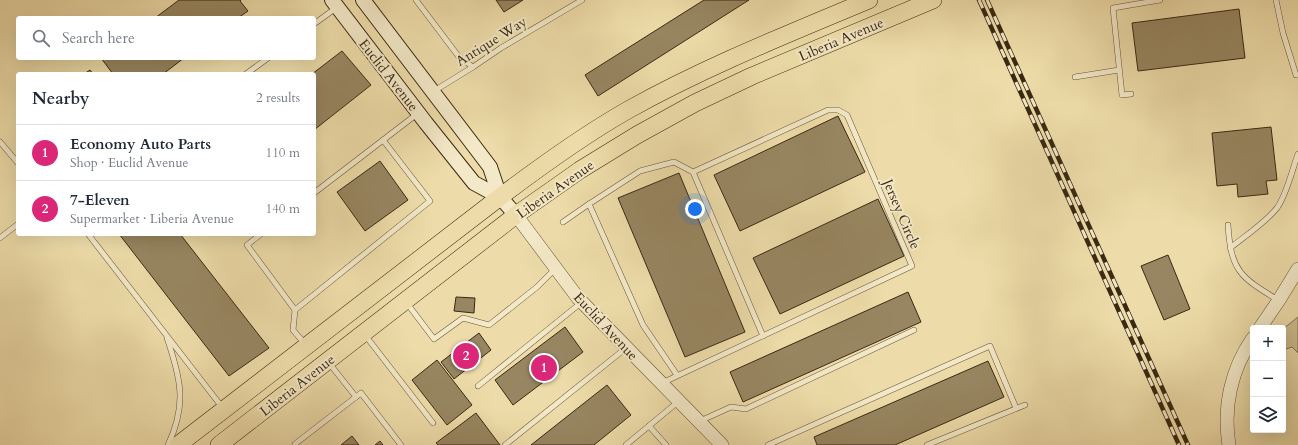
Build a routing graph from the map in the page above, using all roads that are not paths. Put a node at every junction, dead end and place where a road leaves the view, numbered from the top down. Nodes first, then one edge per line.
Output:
1 (363, 0) edge
2 (416, 0) edge
3 (582, 0) edge
4 (869, 0) edge
5 (932, 0) edge
6 (1160, 0) edge
7 (1276, 0) edge
8 (334, 4) edge
9 (316, 22) edge
10 (265, 60) edge
11 (473, 67) junction
12 (1119, 70) junction
13 (249, 72) edge
14 (1296, 75) dead end
15 (1075, 77) dead end
16 (433, 91) junction
17 (1131, 94) dead end
18 (418, 113) junction
19 (383, 140) junction
20 (0, 142) edge
21 (1298, 154) edge
22 (16, 161) edge
23 (693, 172) junction
24 (316, 191) edge
25 (500, 197) junction
26 (590, 204) junction
27 (516, 215) junction
28 (563, 222) dead end
29 (1228, 225) dead end
30 (16, 226) edge
31 (90, 236) edge
32 (258, 236) edge
33 (0, 238) edge
34 (1230, 248) junction
35 (556, 268) junction
36 (1298, 269) edge
37 (1279, 300) junction
38 (405, 302) junction
39 (582, 302) junction
40 (295, 310) junction
41 (1262, 325) edge
42 (914, 330) dead end
43 (364, 333) junction
44 (166, 334) junction
45 (763, 336) junction
46 (1250, 342) edge
47 (306, 346) junction
48 (626, 348) junction
49 (327, 362) junction
50 (677, 375) junction
51 (661, 383) junction
52 (478, 386) dead end
53 (356, 396) junction
54 (679, 401) junction
55 (1025, 405) dead end
56 (1016, 408) junction
57 (224, 410) junction
58 (699, 421) junction
59 (433, 423) dead end
60 (649, 426) junction
61 (780, 440) junction
62 (295, 444) edge
63 (168, 445) edge
64 (178, 445) edge
65 (219, 445) edge
66 (401, 445) edge
67 (505, 445) edge
68 (626, 445) edge
69 (666, 445) edge
70 (722, 445) edge
71 (768, 445) edge
72 (783, 445) edge
73 (927, 445) edge
74 (1229, 445) edge

1 - 16 main road, Euclid Avenue
2 - 11 lane
3 - 11 lane, Antique Way
4 - 25 highway, Liberia Avenue
5 - 27 highway, Liberia Avenue
6 - 12 lane
7 - 14 lane
8 - 9 lane
8 - 18 main road, Euclid Avenue
10 - 13 lane
11 - 16 lane, Antique Way
12 - 15 lane
12 - 17 lane
16 - 25 main road, Euclid Avenue
18 - 19 lane
18 - 25 main road, Euclid Avenue
19 - 24 lane
19 - 40 lane
20 - 22 lane
21 - 34 lane
23 - 26 lane
23 - 45 lane
23 - 45 lane, Jersey Circle
25 - 27 main road, Euclid Avenue
25 - 47 highway, Liberia Avenue
26 - 28 lane
26 - 50 lane
27 - 35 street, Euclid Avenue
27 - 38 highway, Liberia Avenue
29 - 34 lane
30 - 33 lane
31 - 44 lane
32 - 40 lane
34 - 37 lane
35 - 38 lane
35 - 39 street, Euclid Avenue
36 - 37 street
37 - 41 street
38 - 43 highway, Liberia Avenue
39 - 48 street, Euclid Avenue
39 - 52 lane
40 - 47 lane
42 - 58 lane
43 - 49 highway, Liberia Avenue
43 - 59 lane
44 - 57 lane
44 - 63 lane
45 - 50 lane, Jersey Circle
46 - 74 street
47 - 57 highway, Liberia Avenue
48 - 51 street, Euclid Avenue
48 - 67 lane
49 - 53 lane
49 - 65 highway, Liberia Avenue
50 - 51 lane, Jersey Circle
51 - 54 street, Euclid Avenue
53 - 62 lane
53 - 66 lane
54 - 58 street, Euclid Avenue
54 - 60 lane
55 - 56 lane
56 - 61 lane
56 - 73 lane
57 - 64 highway, Liberia Avenue
58 - 70 street, Euclid Avenue
60 - 68 lane
60 - 69 lane
61 - 71 lane
61 - 72 lane

